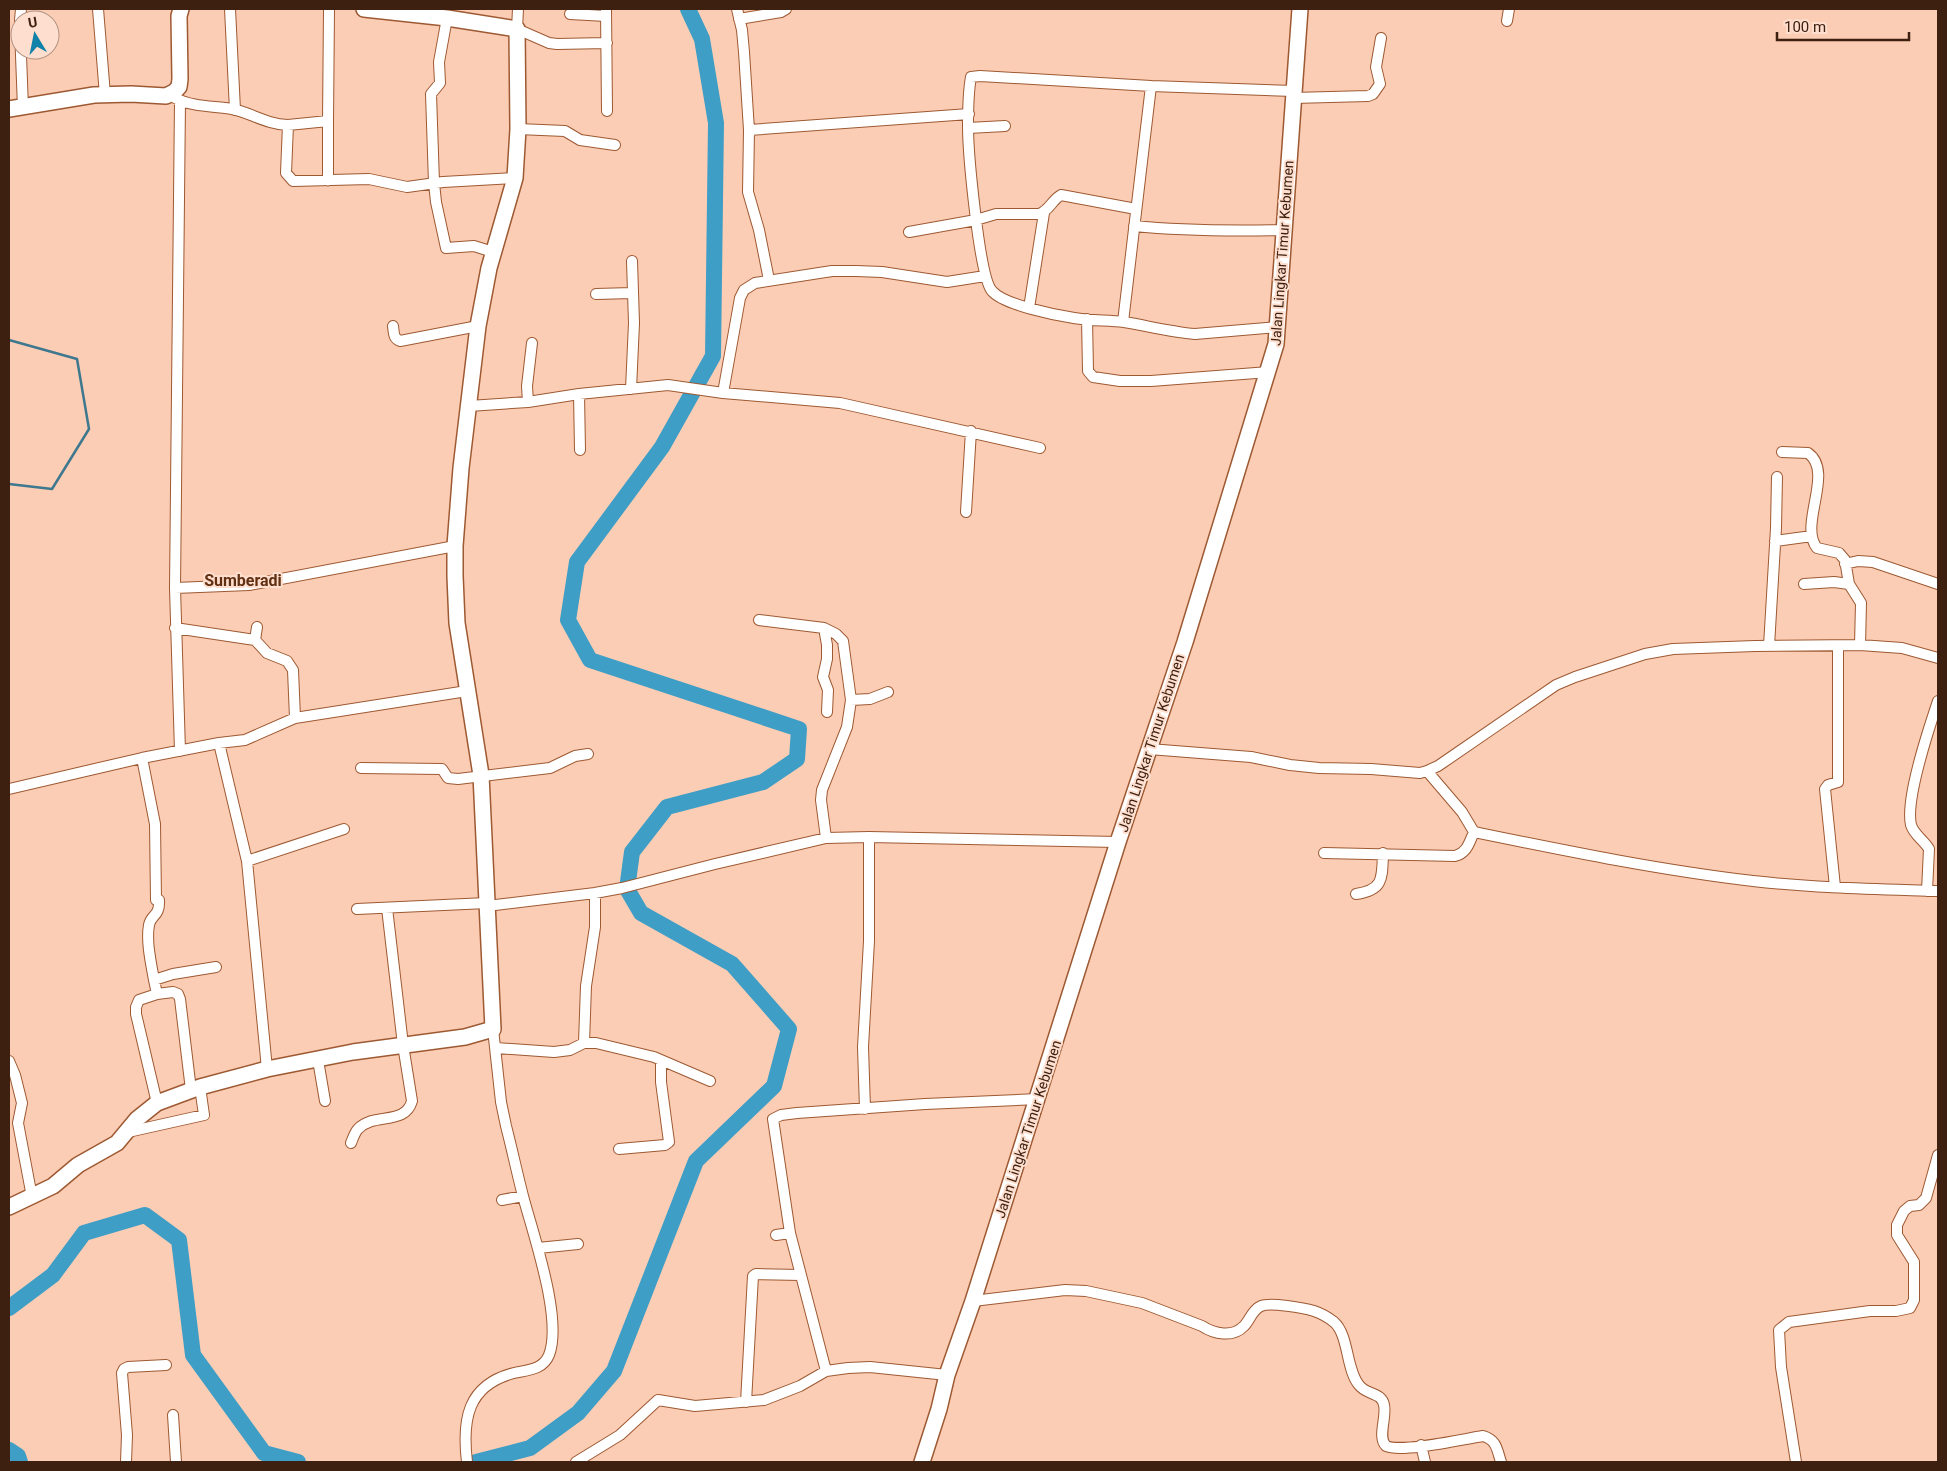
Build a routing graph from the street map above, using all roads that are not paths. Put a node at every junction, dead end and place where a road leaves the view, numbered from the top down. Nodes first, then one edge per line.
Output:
1 (98, 9) edge
2 (181, 9) edge
3 (230, 9) edge
4 (329, 9) edge
5 (364, 9) edge
6 (518, 9) edge
7 (786, 9) edge
8 (1300, 9) edge
9 (1508, 9) edge
10 (606, 13) edge
11 (570, 14) dead end
12 (738, 14) edge
13 (447, 18) junction
14 (1507, 21) dead end
15 (517, 28) junction
16 (1381, 38) dead end
17 (607, 43) junction
18 (18, 60) edge
19 (1151, 86) junction
20 (105, 95) junction
21 (1293, 95) junction
22 (175, 98) junction
23 (16, 109) edge
24 (235, 110) junction
25 (607, 111) dead end
26 (969, 114) junction
27 (328, 121) junction
28 (288, 126) junction
29 (1005, 126) dead end
30 (968, 128) junction
31 (518, 129) junction
32 (749, 130) junction
33 (615, 145) dead end
34 (515, 178) junction
35 (328, 180) junction
36 (434, 183) junction
37 (1136, 210) junction
38 (1044, 213) junction
39 (976, 220) junction
40 (1134, 226) junction
41 (1284, 230) junction
42 (909, 232) dead end
43 (493, 252) junction
44 (632, 261) dead end
45 (985, 276) junction
46 (768, 280) junction
47 (632, 293) junction
48 (596, 294) dead end
49 (1030, 308) junction
50 (1087, 319) junction
51 (1123, 322) junction
52 (393, 326) dead end
53 (478, 326) junction
54 (1277, 327) junction
55 (532, 343) dead end
56 (1269, 372) junction
57 (631, 389) junction
58 (720, 393) junction
59 (579, 394) junction
60 (528, 402) junction
61 (469, 406) junction
62 (971, 431) junction
63 (1040, 448) dead end
64 (580, 450) dead end
65 (1782, 452) dead end
66 (1777, 477) dead end
67 (966, 512) dead end
68 (1812, 536) junction
69 (1775, 541) junction
70 (455, 546) junction
71 (1845, 564) junction
72 (1804, 584) dead end
73 (1849, 584) junction
74 (1938, 584) edge
75 (175, 588) junction
76 (759, 620) dead end
77 (257, 627) dead end
78 (175, 628) junction
79 (824, 628) junction
80 (255, 640) junction
81 (1860, 645) junction
82 (1769, 646) junction
83 (1838, 646) junction
84 (1938, 658) edge
85 (467, 691) junction
86 (888, 692) dead end
87 (851, 700) junction
88 (1938, 701) edge
89 (827, 712) dead end
90 (295, 718) junction
91 (219, 743) junction
92 (1149, 749) junction
93 (180, 751) junction
94 (588, 754) dead end
95 (142, 758) junction
96 (361, 768) dead end
97 (1427, 771) junction
98 (481, 775) junction
99 (9, 789) edge
100 (344, 829) dead end
101 (1474, 832) junction
102 (869, 837) junction
103 (826, 838) junction
104 (1118, 842) junction
105 (1324, 853) dead end
106 (1383, 854) junction
107 (247, 861) junction
108 (1835, 887) junction
109 (1927, 891) junction
110 (1938, 891) edge
111 (595, 893) junction
112 (1356, 894) dead end
113 (487, 905) junction
114 (387, 908) junction
115 (357, 909) dead end
116 (216, 967) dead end
117 (154, 980) junction
118 (157, 994) junction
119 (493, 1028) junction
120 (584, 1043) junction
121 (403, 1045) junction
122 (496, 1048) junction
123 (318, 1060) junction
124 (9, 1061) edge
125 (660, 1061) junction
126 (267, 1069) junction
127 (710, 1080) dead end
128 (195, 1089) junction
129 (1038, 1099) junction
130 (325, 1101) dead end
131 (157, 1103) junction
132 (865, 1109) junction
133 (128, 1132) junction
134 (351, 1143) dead end
135 (619, 1150) dead end
136 (1938, 1155) edge
137 (523, 1196) junction
138 (32, 1197) junction
139 (502, 1200) dead end
140 (9, 1207) edge
141 (790, 1233) junction
142 (776, 1235) dead end
143 (578, 1244) dead end
144 (538, 1248) junction
145 (801, 1275) junction
146 (973, 1301) junction
147 (166, 1364) dead end
148 (826, 1371) junction
149 (947, 1375) junction
150 (746, 1402) junction
151 (173, 1415) dead end
152 (1421, 1445) junction
153 (126, 1462) edge
154 (176, 1462) edge
155 (467, 1462) edge
156 (576, 1462) edge
157 (922, 1462) edge
158 (1425, 1462) edge
159 (1501, 1462) edge
160 (1796, 1462) edge

1 - 20 street
2 - 22 street
3 - 24 street
4 - 27 street
5 - 13 street
6 - 15 street
7 - 12 street
8 - 21 street, Jalan Lingkar Timur Kebumen
9 - 14 street
10 - 11 street
10 - 17 street
12 - 32 street
13 - 15 street
13 - 36 street
15 - 17 street
15 - 31 street
16 - 21 street
17 - 25 street
18 - 23 street
19 - 21 street
19 - 26 street
19 - 37 street
20 - 22 street
20 - 23 street
21 - 41 street, Jalan Lingkar Timur Kebumen
22 - 24 street
22 - 75 street
24 - 28 street
26 - 30 street
26 - 32 street
27 - 28 street
27 - 35 street
28 - 35 street
29 - 30 street
30 - 39 street
31 - 33 street
31 - 34 street
32 - 46 street
34 - 36 street
34 - 43 street
35 - 36 street
36 - 43 street
37 - 38 street
37 - 40 street
38 - 39 street
38 - 49 street
39 - 42 street
39 - 45 street
40 - 41 street
40 - 51 street
41 - 54 street, Jalan Lingkar Timur Kebumen
43 - 53 street
44 - 47 street
45 - 46 street
45 - 49 street
46 - 58 street
47 - 48 street
47 - 57 street
49 - 50 street
50 - 51 street
50 - 56 street
51 - 54 street
52 - 53 street
53 - 61 street
54 - 56 street, Jalan Lingkar Timur Kebumen
55 - 60 street
56 - 92 street, Jalan Lingkar Timur Kebumen
57 - 58 street
57 - 59 street
58 - 62 street
59 - 60 street
59 - 64 street
60 - 61 street
61 - 70 street
62 - 63 street
62 - 67 street
65 - 68 street
66 - 69 street
68 - 69 street
68 - 71 street
69 - 82 street
70 - 75 street
70 - 85 street
71 - 73 street
71 - 74 street
72 - 73 street
73 - 81 street
75 - 78 street
76 - 79 street
77 - 80 street
78 - 80 street
78 - 93 street
79 - 87 street
79 - 89 street
80 - 90 street
81 - 83 street
81 - 84 street
82 - 83 street
82 - 97 street
83 - 108 street
85 - 90 street
85 - 98 street
86 - 87 street
87 - 103 street
88 - 109 street
90 - 91 street
91 - 93 street
91 - 107 street
92 - 97 street
92 - 104 street, Jalan Lingkar Timur Kebumen
93 - 95 street
94 - 98 street
95 - 99 street
95 - 117 street
96 - 98 street
97 - 101 street
98 - 113 street
100 - 107 street
101 - 106 street
101 - 108 street
102 - 103 street
102 - 104 street
102 - 132 street
103 - 111 street
104 - 129 street, Jalan Lingkar Timur Kebumen
105 - 106 street
106 - 112 street
107 - 126 street
108 - 109 street
109 - 110 street
111 - 113 street
111 - 120 street
113 - 114 street
113 - 119 street
114 - 115 street
114 - 121 street
116 - 117 street
117 - 118 street
118 - 128 street
118 - 131 street
119 - 121 street
119 - 122 street
120 - 122 street
120 - 125 street
121 - 123 street
121 - 134 street
122 - 137 street
123 - 126 street
123 - 130 street
124 - 138 street
125 - 127 street
125 - 135 street
126 - 128 street
128 - 131 street
128 - 133 street
129 - 132 street
129 - 146 street, Jalan Lingkar Timur Kebumen
131 - 133 street
132 - 141 street
133 - 138 street
136 - 160 street
137 - 139 street
137 - 144 street
138 - 140 street
141 - 142 street
141 - 145 street
143 - 144 street
144 - 155 street
145 - 148 street
145 - 150 street
146 - 149 street, Jalan Lingkar Timur Kebumen
146 - 152 street
147 - 153 street
148 - 149 street
148 - 150 street
149 - 157 street, Jalan Lingkar Timur Kebumen
150 - 156 street
151 - 154 street
152 - 158 street
152 - 159 street

